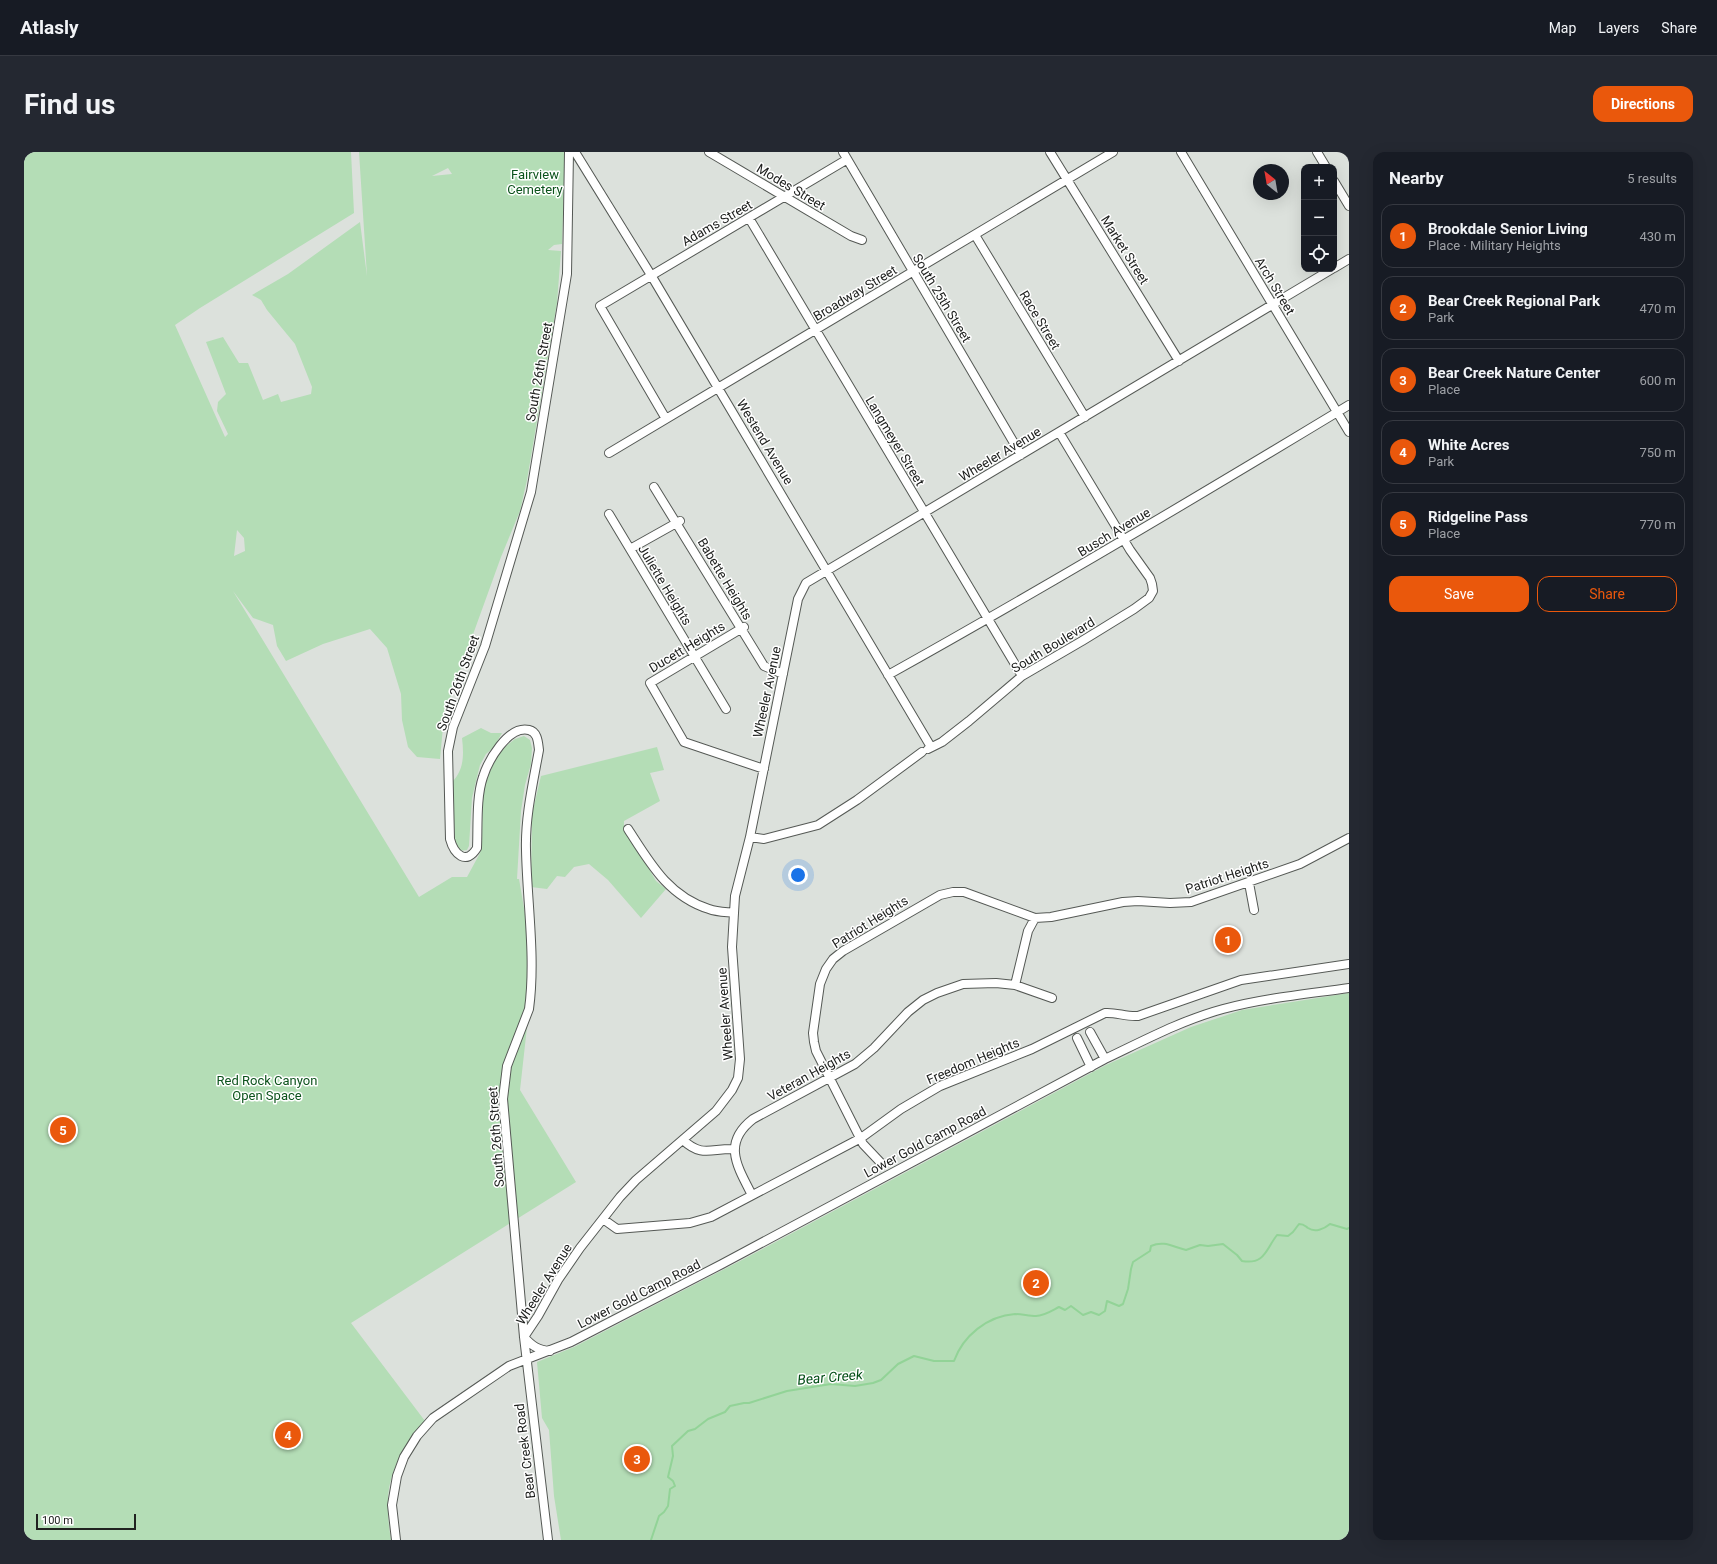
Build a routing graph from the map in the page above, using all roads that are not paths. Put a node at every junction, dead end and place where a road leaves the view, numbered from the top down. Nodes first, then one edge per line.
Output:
1 (570, 152) edge
2 (575, 152) edge
3 (709, 152) edge
4 (1050, 152) edge
5 (1113, 152) edge
6 (1181, 152) edge
7 (1317, 152) edge
8 (845, 156) edge
9 (1324, 164) edge
10 (1067, 179) junction
11 (1337, 186) edge
12 (784, 197) junction
13 (1349, 206) edge
14 (749, 218) junction
15 (975, 235) junction
16 (862, 240) dead end
17 (1349, 259) edge
18 (1337, 266) edge
19 (913, 272) junction
20 (1326, 272) edge
21 (651, 275) junction
22 (1272, 305) junction
23 (816, 331) junction
24 (1179, 361) junction
25 (718, 387) junction
26 (1349, 405) edge
27 (1337, 413) junction
28 (1084, 417) junction
29 (666, 419) junction
30 (1060, 432) junction
31 (1349, 432) edge
32 (609, 453) dead end
33 (1021, 455) junction
34 (654, 487) dead end
35 (924, 513) junction
36 (609, 514) dead end
37 (678, 522) junction
38 (1125, 540) junction
39 (630, 549) junction
40 (827, 570) junction
41 (989, 619) junction
42 (742, 628) junction
43 (694, 656) junction
44 (783, 674) junction
45 (888, 675) junction
46 (1022, 676) junction
47 (726, 709) dead end
48 (927, 749) junction
49 (764, 769) junction
50 (628, 829) dead end
51 (750, 837) junction
52 (1349, 838) edge
53 (1249, 883) junction
54 (1254, 910) dead end
55 (734, 914) junction
56 (1035, 918) junction
57 (1349, 964) edge
58 (1015, 985) junction
59 (1349, 988) edge
60 (1052, 998) dead end
61 (1105, 1059) junction
62 (1091, 1067) junction
63 (829, 1078) junction
64 (861, 1138) junction
65 (683, 1140) junction
66 (734, 1149) junction
67 (880, 1163) dead end
68 (752, 1195) junction
69 (603, 1219) junction
70 (524, 1337) junction
71 (550, 1351) junction
72 (527, 1359) junction
73 (396, 1540) edge
74 (548, 1540) edge

1 - 70 street, South 26th Street
2 - 21 street, Westend Avenue
3 - 12 street, Modes Street
4 - 10 street, Market Street
5 - 10 street, Broadway Street
6 - 22 street, Arch Street
7 - 9 street
8 - 12 street, Adams Street
8 - 19 street, South 25th Street
10 - 15 street, Broadway Street
10 - 24 street, Market Street
11 - 13 street
12 - 14 street, Adams Street
12 - 16 street, Modes Street
14 - 21 street, Adams Street
14 - 23 street, Langmeyer Street
15 - 19 street, Broadway Street
15 - 28 street, Race Street
17 - 18 street, Wheeler Avenue
19 - 23 street, Broadway Street
19 - 33 street, South 25th Street
20 - 22 street, Wheeler Avenue
21 - 25 street, Westend Avenue
21 - 29 street, Adams Street
22 - 24 street, Wheeler Avenue
22 - 27 street, Arch Street
23 - 25 street, Broadway Street
23 - 35 street, Langmeyer Street
24 - 28 street, Wheeler Avenue
25 - 29 street, Broadway Street
25 - 40 street, Westend Avenue
26 - 27 street, Busch Avenue
27 - 31 street, Arch Street
27 - 38 street, Busch Avenue
28 - 30 street, Wheeler Avenue
29 - 32 street, Broadway Street
30 - 33 street, Wheeler Avenue
30 - 38 street
33 - 35 street, Wheeler Avenue
34 - 37 street, Babette Heights
35 - 40 street, Wheeler Avenue
35 - 41 street, Langmeyer Street
36 - 39 street, Juliette Heights
37 - 39 street
37 - 42 street, Babette Heights
38 - 41 street, Busch Avenue
38 - 46 street, South Boulevard
39 - 43 street, Juliette Heights
40 - 44 street, Wheeler Avenue
40 - 45 street, Westend Avenue
41 - 45 street, Busch Avenue
41 - 46 street, Langmeyer Street
42 - 43 street, Ducett Heights
42 - 44 street, Babette Heights
43 - 47 street, Juliette Heights
43 - 49 street, Ducett Heights
44 - 49 street, Wheeler Avenue
45 - 48 street, Westend Avenue
46 - 48 street, South Boulevard
48 - 51 street, South Boulevard
49 - 51 street, Wheeler Avenue
50 - 55 street
51 - 55 street, Wheeler Avenue
52 - 53 street, Patriot Heights
53 - 54 street
53 - 56 street, Patriot Heights
55 - 65 street, Wheeler Avenue
56 - 58 street
56 - 63 street, Patriot Heights
57 - 64 street, Freedom Heights
58 - 60 street, Veteran Heights
58 - 63 street, Veteran Heights
59 - 61 street, Lower Gold Camp Road
61 - 62 street, Lower Gold Camp Road
61 - 62 street
62 - 71 street, Lower Gold Camp Road
63 - 64 street, Patriot Heights
63 - 66 street, Veteran Heights
64 - 67 street, Patriot Heights
64 - 68 street, Freedom Heights
65 - 66 street
65 - 69 street, Wheeler Avenue
66 - 68 street
68 - 69 street, Freedom Heights
69 - 70 street, Wheeler Avenue
70 - 71 street
70 - 72 street, South 26th Street
71 - 72 street, Lower Gold Camp Road
72 - 73 street, Lower Gold Camp Road
72 - 74 street, Bear Creek Road

